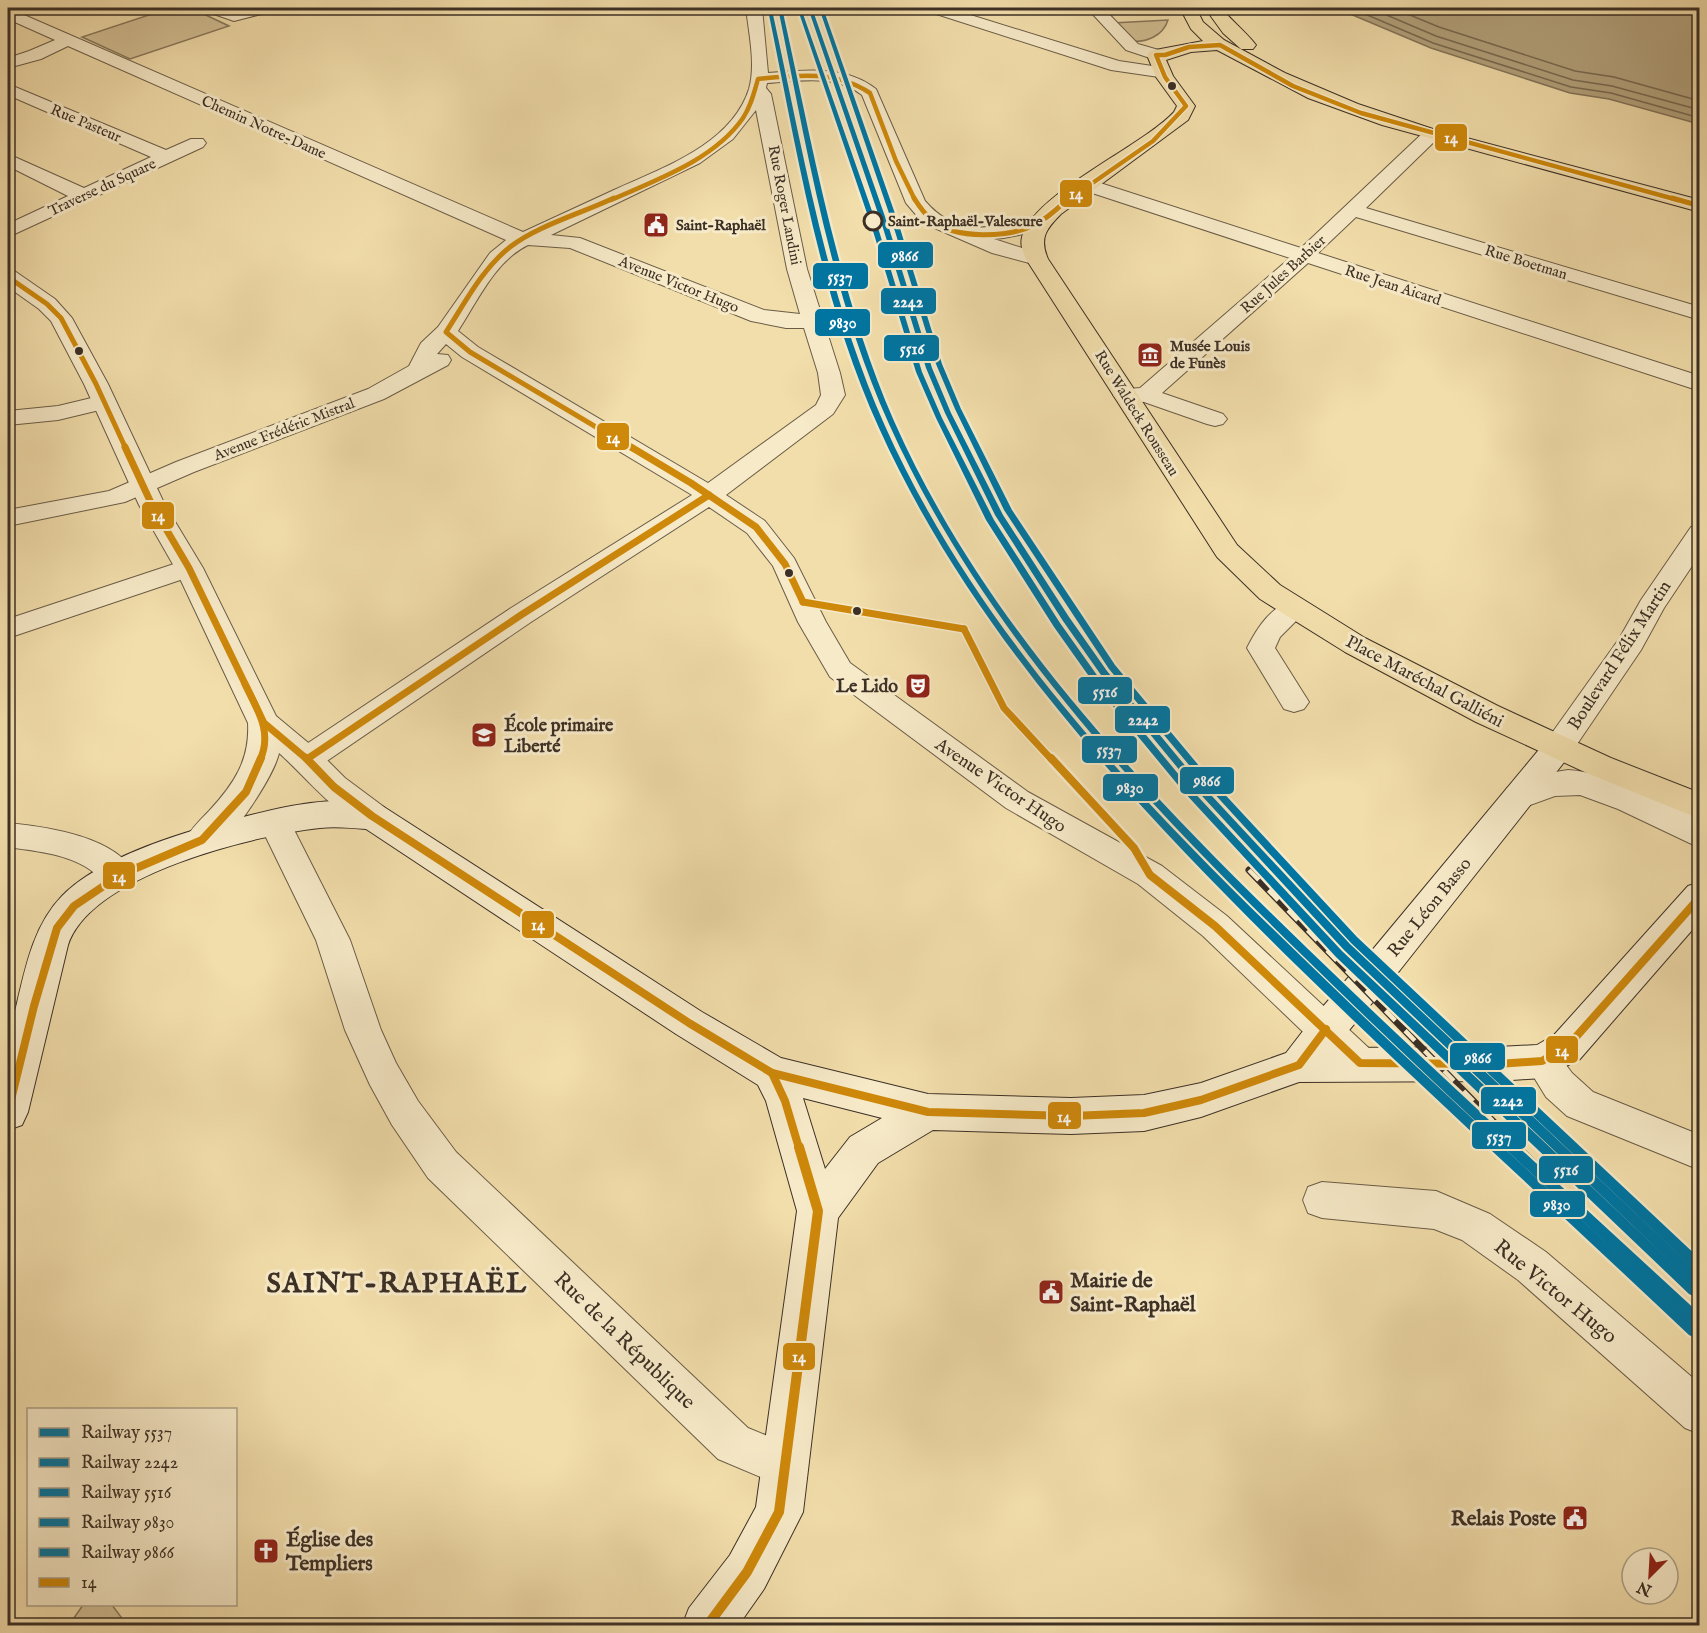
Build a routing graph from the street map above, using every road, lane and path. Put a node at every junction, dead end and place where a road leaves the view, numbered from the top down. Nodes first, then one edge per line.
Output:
1 (212, 8) edge
2 (267, 8) edge
3 (754, 8) edge
4 (933, 8) edge
5 (1095, 8) edge
6 (1213, 8) edge
7 (8, 13) edge
8 (1185, 22) edge
9 (1225, 37) junction
10 (69, 39) junction
11 (8, 63) edge
12 (1158, 63) junction
13 (758, 84) junction
14 (8, 88) edge
15 (1432, 134) junction
16 (720, 140) junction
17 (197, 143) dead end
18 (772, 145) junction
19 (166, 157) junction
20 (8, 159) edge
21 (1087, 185) junction
22 (1700, 194) edge
23 (84, 196) junction
24 (1700, 206) edge
25 (1353, 210) junction
26 (572, 217) junction
27 (1040, 221) junction
28 (8, 231) edge
29 (959, 232) junction
30 (520, 239) junction
31 (573, 242) junction
32 (1304, 256) junction
33 (1037, 259) junction
34 (8, 277) edge
35 (1700, 314) edge
36 (812, 321) junction
37 (446, 332) junction
38 (470, 352) junction
39 (420, 366) junction
40 (1700, 384) edge
41 (1136, 395) junction
42 (104, 402) junction
43 (8, 417) edge
44 (1215, 419) dead end
45 (143, 485) junction
46 (709, 495) junction
47 (8, 518) edge
48 (1700, 533) edge
49 (189, 568) junction
50 (1282, 601) junction
51 (8, 629) edge
52 (1294, 702) dead end
53 (264, 723) junction
54 (1558, 748) junction
55 (308, 759) junction
56 (1519, 797) junction
57 (1700, 807) edge
58 (372, 816) junction
59 (275, 823) junction
60 (1700, 834) edge
61 (8, 835) edge
62 (202, 840) junction
63 (120, 875) junction
64 (1700, 896) edge
65 (1326, 1029) junction
66 (1542, 1061) junction
67 (1360, 1063) junction
68 (1299, 1065) junction
69 (772, 1073) junction
70 (11, 1102) edge
71 (928, 1112) junction
72 (1700, 1153) edge
73 (1322, 1200) dead end
74 (818, 1211) junction
75 (1700, 1413) edge
76 (784, 1465) junction
77 (707, 1626) edge

1 - 2 street
3 - 13 street, Avenue Frédéric Mistral
4 - 12 street
5 - 12 street
6 - 9 main road
7 - 10 street, Chemin Notre-Dame
8 - 9 main road
8 - 12 main road
9 - 12 main road
9 - 15 main road
9 - 22 main road
10 - 11 street
10 - 30 street, Chemin Notre-Dame
12 - 21 main road
13 - 16 street, Avenue Frédéric Mistral
13 - 18 street, Rue Roger Landini
13 - 29 street
14 - 19 street, Rue Pasteur
15 - 24 main road
15 - 25 street, Rue Jules Barbier
16 - 18 street
16 - 26 street, Avenue Frédéric Mistral
17 - 19 street, Traverse du Square
18 - 36 street, Rue Roger Landini
19 - 23 street, Traverse du Square
20 - 23 street
21 - 27 main road
21 - 32 street, Rue Jean Aicard
23 - 28 street, Traverse du Square
25 - 32 street, Rue Jules Barbier
25 - 35 street, Rue Boetman
26 - 30 street, Avenue Frédéric Mistral
26 - 31 street
27 - 29 street
27 - 33 main road, Rue Waldeck Rousseau
29 - 33 street
30 - 31 street
30 - 37 street, Avenue Frédéric Mistral
31 - 36 street, Avenue Victor Hugo
32 - 40 street, Rue Jean Aicard
32 - 41 street, Rue Jules Barbier
33 - 41 main road, Rue Waldeck Rousseau
34 - 42 main road
36 - 46 street, Rue Roger Landini
37 - 38 street, Avenue Victor Hugo
37 - 39 street, Avenue Frédéric Mistral
38 - 39 street, Avenue Frédéric Mistral
38 - 46 street, Avenue Victor Hugo
39 - 45 street, Avenue Frédéric Mistral
41 - 44 street
41 - 50 main road, Rue Waldeck Rousseau
42 - 43 street
42 - 45 main road
45 - 47 street, Avenue Frédéric Mistral
45 - 49 main road
46 - 55 street, Rue Roger Landini
46 - 65 street, Avenue Victor Hugo
48 - 54 street, Boulevard Félix Martin
49 - 51 street
49 - 53 main road
50 - 52 street
50 - 54 main road, Place Maréchal Galliéni
53 - 55 main road
53 - 62 main road
54 - 56 main road, Rue Léon Basso
54 - 57 main road, Place Maréchal Galliéni
55 - 58 main road
56 - 60 main road
56 - 65 main road, Rue Léon Basso
58 - 59 main road
58 - 69 main road
59 - 62 main road
59 - 76 street, Rue de la République
61 - 63 street
62 - 63 main road
63 - 70 main road
64 - 66 main road
65 - 67 street, Avenue Victor Hugo
65 - 68 main road, Rue Léon Basso
66 - 67 main road
66 - 72 street
67 - 68 main road
68 - 71 main road
69 - 71 main road
69 - 74 main road
71 - 74 main road
73 - 75 street, Rue Victor Hugo
74 - 76 main road
76 - 77 main road

